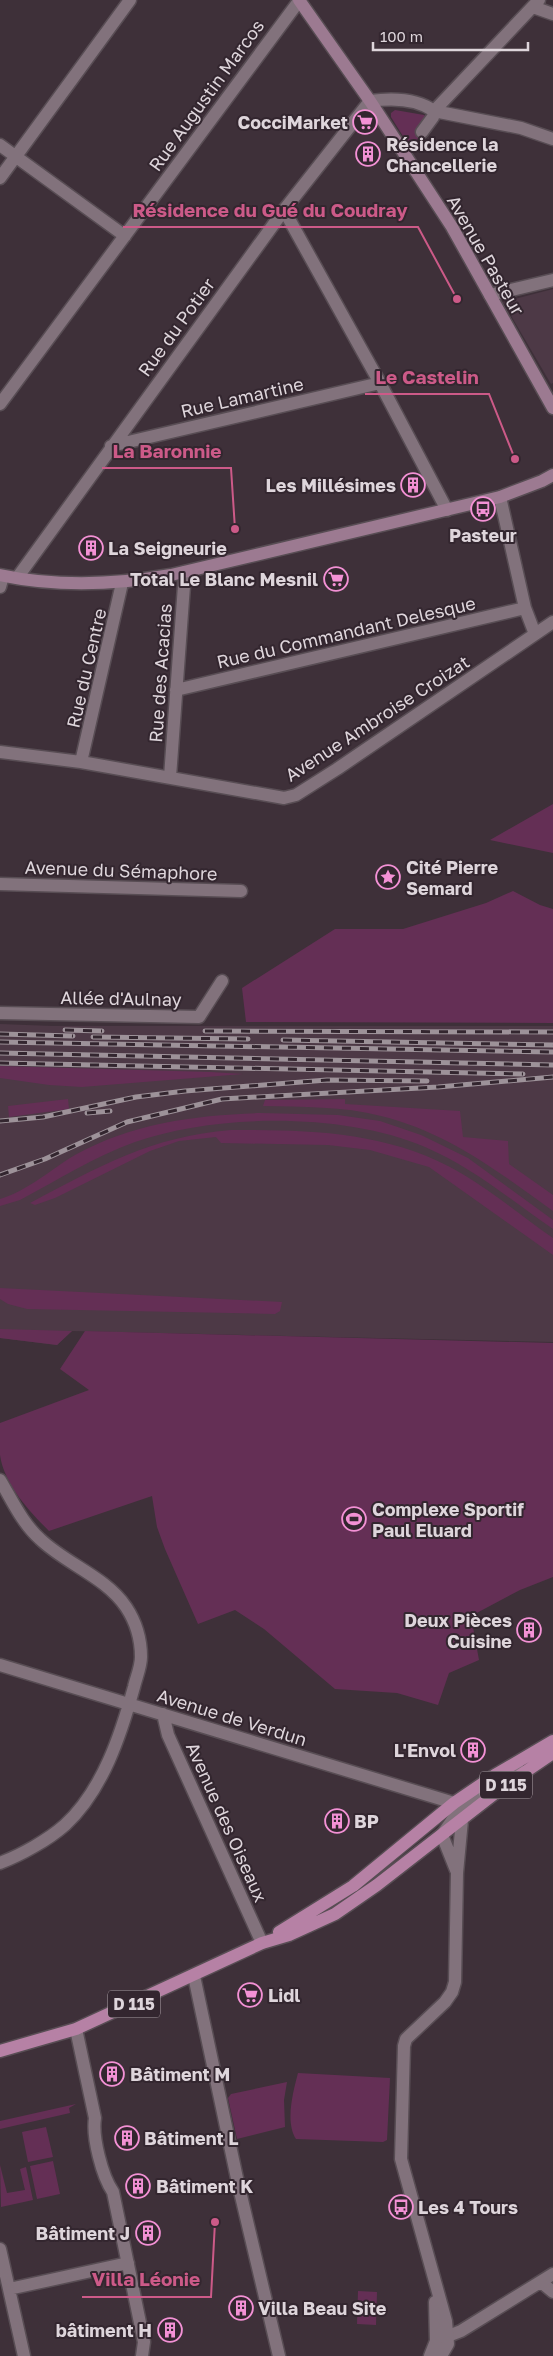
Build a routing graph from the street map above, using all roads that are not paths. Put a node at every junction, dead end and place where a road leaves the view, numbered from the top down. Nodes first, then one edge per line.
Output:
1 (130, 0) edge
2 (299, 0) edge
3 (536, 3) edge
4 (553, 14) edge
5 (370, 101) junction
6 (434, 111) junction
7 (422, 132) dead end
8 (553, 139) edge
9 (0, 145) edge
10 (16, 157) junction
11 (0, 178) edge
12 (284, 210) junction
13 (125, 236) junction
14 (553, 280) edge
15 (490, 295) junction
16 (380, 383) junction
17 (0, 404) edge
18 (553, 408) edge
19 (111, 446) junction
20 (549, 480) edge
21 (500, 497) junction
22 (447, 510) junction
23 (185, 572) junction
24 (17, 578) junction
25 (1, 579) edge
26 (122, 583) junction
27 (525, 608) junction
28 (553, 622) edge
29 (535, 634) junction
30 (176, 690) junction
31 (0, 752) edge
32 (81, 762) junction
33 (170, 777) junction
34 (0, 884) edge
35 (240, 891) dead end
36 (222, 981) dead end
37 (0, 1013) edge
38 (0, 1480) edge
39 (0, 1664) edge
40 (129, 1703) junction
41 (163, 1714) junction
42 (553, 1741) edge
43 (553, 1753) edge
44 (458, 1812) junction
45 (442, 1835) junction
46 (0, 1863) edge
47 (457, 1873) junction
48 (262, 1943) junction
49 (194, 1976) junction
50 (76, 2029) junction
51 (0, 2051) edge
52 (0, 2249) edge
53 (128, 2263) junction
54 (553, 2274) edge
55 (433, 2281) junction
56 (541, 2282) junction
57 (9, 2289) junction
58 (553, 2292) edge
59 (448, 2336) junction
60 (436, 2341) junction
61 (438, 2355) edge
62 (24, 2356) edge
63 (142, 2356) edge
64 (279, 2356) edge

1 - 10 street
2 - 5 main road, Avenue Pasteur
2 - 13 street, Rue Augustin Marcos
3 - 4 street
3 - 6 street
5 - 6 street
5 - 12 street, Rue du Potier
5 - 15 main road, Avenue Pasteur
6 - 7 street
6 - 8 street
9 - 10 street
10 - 11 street
10 - 13 street
12 - 16 street
12 - 19 street, Rue du Potier
13 - 17 street, Rue Augustin Marcos
14 - 15 street
15 - 18 main road, Avenue Pasteur
16 - 19 street, Rue Lamartine
16 - 22 street
19 - 24 street, Rue du Potier
20 - 21 main road
21 - 22 main road
21 - 27 street
22 - 23 main road
23 - 26 main road
23 - 30 street, Rue des Acacias
24 - 25 main road
24 - 26 main road
26 - 32 street, Rue du Centre
27 - 29 street
27 - 30 street, Rue du Commandant Delesque
28 - 29 street, Avenue Ambroise Croizat
29 - 33 street, Avenue Ambroise Croizat
30 - 33 street, Rue des Acacias
31 - 32 street, Avenue Ambroise Croizat
32 - 33 street, Avenue Ambroise Croizat
34 - 35 street, Avenue du Sémaphore
36 - 37 street, Allée d'Aulnay
38 - 40 street
39 - 40 street, Avenue de Verdun
40 - 41 street, Avenue de Verdun
40 - 46 street
41 - 44 street, Avenue de Verdun
41 - 48 street, Avenue des Oiseaux
42 - 44 main road, D 115
43 - 44 main road, D 115
44 - 45 main road, D 115
44 - 47 street
44 - 48 main road, D 115
45 - 47 street
45 - 48 main road, D 115
47 - 55 street
48 - 49 main road, D 115
49 - 50 main road, D 115
49 - 64 street
50 - 51 main road, D 115
50 - 53 street
52 - 57 street
53 - 57 street
53 - 63 street
54 - 56 street
55 - 59 street
55 - 60 street
56 - 58 street
56 - 59 street
57 - 62 street
59 - 60 street
59 - 61 street
60 - 61 street

